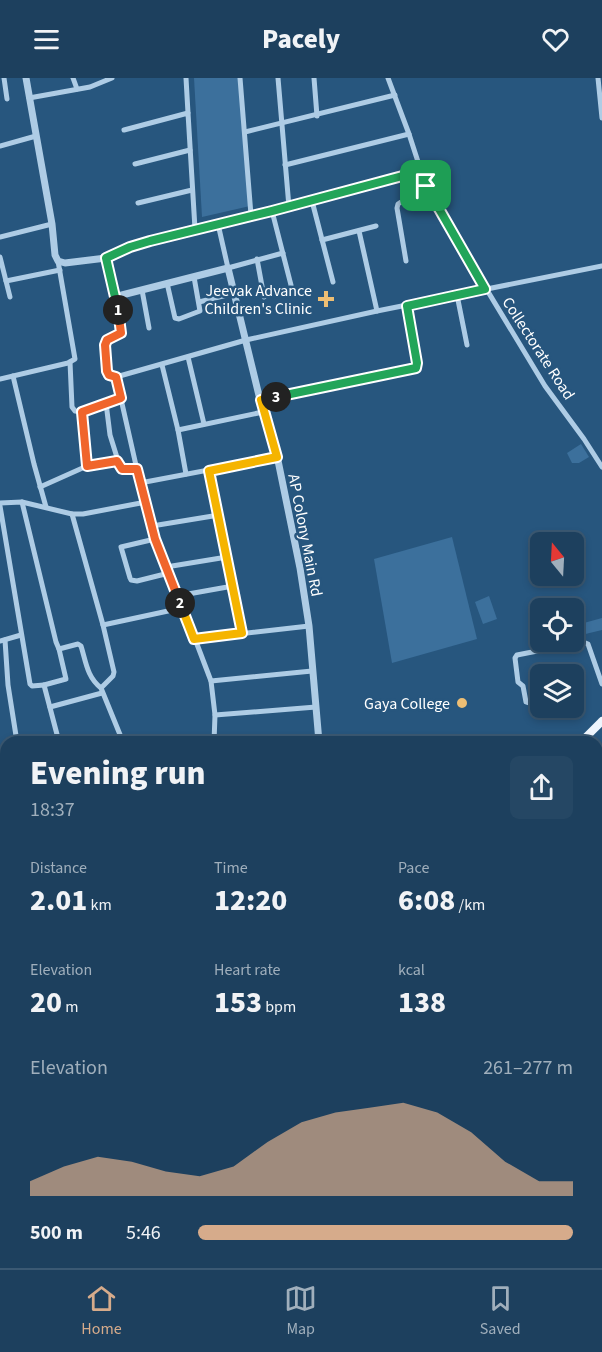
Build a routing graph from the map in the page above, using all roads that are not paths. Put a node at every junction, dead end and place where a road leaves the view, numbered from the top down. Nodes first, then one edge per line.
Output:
1 (4, 78) edge
2 (26, 78) edge
3 (74, 78) edge
4 (112, 78) edge
5 (186, 78) edge
6 (240, 78) edge
7 (278, 78) edge
8 (314, 78) edge
9 (388, 78) edge
10 (598, 78) edge
11 (77, 89) junction
12 (395, 95) junction
13 (29, 98) junction
14 (7, 99) dead end
15 (188, 113) junction
16 (317, 116) junction
17 (602, 118) edge
18 (283, 124) junction
19 (124, 130) dead end
20 (245, 132) junction
21 (410, 134) junction
22 (36, 136) junction
23 (0, 146) edge
24 (190, 150) junction
25 (135, 164) dead end
26 (285, 165) junction
27 (421, 171) junction
28 (192, 189) junction
29 (432, 199) junction
30 (312, 201) junction
31 (138, 203) dead end
32 (289, 207) junction
33 (272, 211) junction
34 (251, 216) junction
35 (52, 224) junction
36 (218, 224) junction
37 (376, 226) dead end
38 (195, 229) junction
39 (359, 231) junction
40 (0, 237) edge
41 (322, 240) junction
42 (282, 253) junction
43 (0, 257) edge
44 (106, 258) junction
45 (257, 259) junction
46 (58, 261) junction
47 (406, 261) dead end
48 (602, 266) edge
49 (228, 268) junction
50 (60, 270) junction
51 (194, 277) junction
52 (6, 280) junction
53 (333, 282) dead end
54 (167, 283) junction
55 (292, 289) dead end
56 (485, 289) junction
57 (142, 290) junction
58 (235, 293) junction
59 (457, 295) junction
60 (116, 296) junction
61 (10, 297) dead end
62 (264, 297) dead end
63 (199, 302) junction
64 (407, 306) junction
65 (377, 311) junction
66 (149, 328) dead end
67 (246, 340) junction
68 (467, 345) dead end
69 (188, 357) junction
70 (70, 362) junction
71 (162, 365) junction
72 (14, 376) junction
73 (116, 377) junction
74 (0, 379) edge
75 (121, 398) junction
76 (261, 400) junction
77 (106, 403) junction
78 (82, 412) junction
79 (263, 412) junction
80 (204, 424) junction
81 (178, 430) junction
82 (277, 457) junction
83 (117, 461) junction
84 (87, 466) junction
85 (602, 467) edge
86 (137, 469) junction
87 (209, 471) junction
88 (186, 474) junction
89 (140, 483) junction
90 (40, 487) junction
91 (22, 502) junction
92 (146, 502) junction
93 (0, 505) edge
94 (46, 507) junction
95 (72, 514) junction
96 (219, 515) junction
97 (152, 526) junction
98 (2, 539) edge
99 (155, 539) junction
100 (227, 557) junction
101 (9, 561) junction
102 (0, 562) edge
103 (168, 570) junction
104 (233, 586) junction
105 (177, 596) junction
106 (182, 608) junction
107 (103, 625) junction
108 (309, 626) junction
109 (242, 633) junction
110 (21, 635) junction
111 (194, 639) junction
112 (3, 640) edge
113 (59, 649) junction
114 (312, 671) junction
115 (211, 681) junction
116 (44, 684) junction
117 (602, 684) edge
118 (101, 691) junction
119 (530, 703) edge
120 (50, 707) junction
121 (316, 707) junction
122 (215, 715) junction
123 (602, 721) edge
124 (16, 736) edge
125 (57, 736) edge
126 (120, 736) edge
127 (214, 736) edge
128 (318, 736) edge
129 (587, 736) edge

1 - 14 street
2 - 13 street
3 - 11 street
4 - 11 street
5 - 15 street
6 - 20 street
7 - 18 street
8 - 16 street
9 - 12 street, Collectorate Road
10 - 17 street
11 - 13 street
12 - 16 street
12 - 21 street, Collectorate Road
13 - 22 street
15 - 19 street
15 - 24 street
16 - 18 street
18 - 20 street
18 - 26 street
20 - 34 street
21 - 26 street
21 - 27 street, Collectorate Road
22 - 23 street
22 - 35 street
24 - 25 street
24 - 28 street
26 - 32 street
27 - 29 street, Collectorate Road
27 - 30 street
28 - 31 street
28 - 38 street
29 - 47 street
29 - 56 street, Collectorate Road
30 - 32 street
30 - 41 street
32 - 33 street
33 - 34 street
33 - 42 street
34 - 36 street
35 - 40 street
35 - 46 street
36 - 38 street
36 - 49 street
37 - 39 street
38 - 44 street
39 - 41 street
39 - 65 street
41 - 53 street
42 - 45 street
42 - 55 street
43 - 52 street
44 - 46 street
44 - 60 street
45 - 49 street
45 - 62 street
46 - 50 street
48 - 56 street
49 - 51 street
49 - 58 street, AP Colony Main Rd
50 - 52 street
50 - 70 street
51 - 54 street
51 - 63 street
52 - 61 street
54 - 57 street
54 - 63 street
56 - 59 street
56 - 85 street, Collectorate Road
57 - 60 street
57 - 66 street
58 - 63 street
58 - 67 street, AP Colony Main Rd
59 - 64 street
59 - 68 street
60 - 73 street
64 - 65 street
64 - 76 street
65 - 67 street
67 - 69 street
67 - 76 street, AP Colony Main Rd
69 - 71 street
69 - 80 street
70 - 72 street
70 - 78 street
71 - 73 street
71 - 81 street
72 - 74 street
72 - 90 street
73 - 75 street
75 - 77 street
75 - 86 street
76 - 79 street, AP Colony Main Rd
77 - 78 street
77 - 83 street
78 - 84 street
79 - 80 street
79 - 82 street, AP Colony Main Rd
80 - 81 street
81 - 88 street
82 - 87 street
82 - 108 street, AP Colony Main Rd
83 - 84 street
83 - 86 street
84 - 90 street
86 - 89 street
87 - 88 street
87 - 96 street
88 - 89 street
89 - 92 street
90 - 94 street
91 - 93 street
91 - 94 street
91 - 113 street
92 - 95 street
92 - 97 street
93 - 98 street
94 - 95 street
95 - 107 street
96 - 97 street
96 - 100 street
97 - 99 street
98 - 101 street
99 - 103 street
99 - 103 street
100 - 103 street
100 - 104 street
101 - 102 street
101 - 110 street
103 - 105 street
104 - 105 street
104 - 109 street
105 - 106 street
106 - 107 street
106 - 111 street
107 - 118 street
108 - 109 street
108 - 114 street, AP Colony Main Rd
109 - 111 street
110 - 112 street
110 - 116 street
111 - 115 street
112 - 124 street
113 - 116 street
113 - 118 street
114 - 115 street
114 - 121 street, AP Colony Main Rd
115 - 122 street
116 - 120 street
117 - 119 street
118 - 120 street
118 - 126 street
120 - 125 street
121 - 122 street
121 - 128 street, AP Colony Main Rd
122 - 127 street
123 - 129 main road

